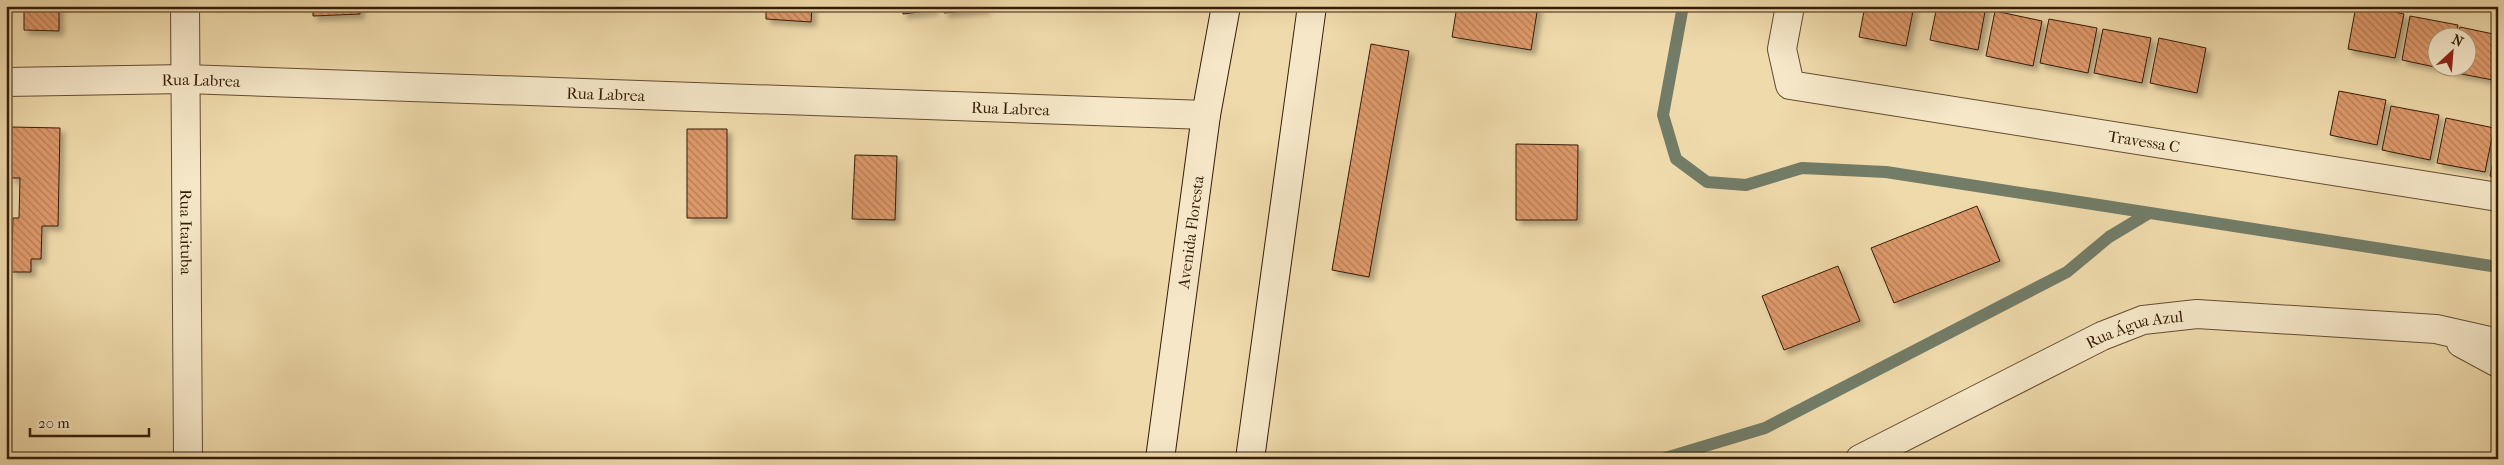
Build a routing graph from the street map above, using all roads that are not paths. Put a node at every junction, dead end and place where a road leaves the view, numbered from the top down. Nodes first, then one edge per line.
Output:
1 (185, 6) edge
2 (1226, 6) edge
3 (1312, 6) edge
4 (1790, 6) edge
5 (186, 79) junction
6 (6, 82) edge
7 (1206, 115) junction
8 (2498, 197) edge
9 (2436, 329) junction
10 (2498, 343) edge
11 (2498, 363) edge
12 (188, 459) edge
13 (1160, 459) edge
14 (1250, 459) edge
15 (1860, 459) edge

1 - 5 street, Rua Itaituba
2 - 7 street, Avenida Floresta
3 - 14 street
4 - 8 street, Travessa C
5 - 6 street, Rua Labrea
5 - 7 street, Rua Labrea
5 - 12 street, Rua Itaituba
7 - 13 street, Avenida Floresta
9 - 10 street, Rua Água Azul
9 - 11 street, Rua Água Azul
9 - 15 street, Rua Água Azul

